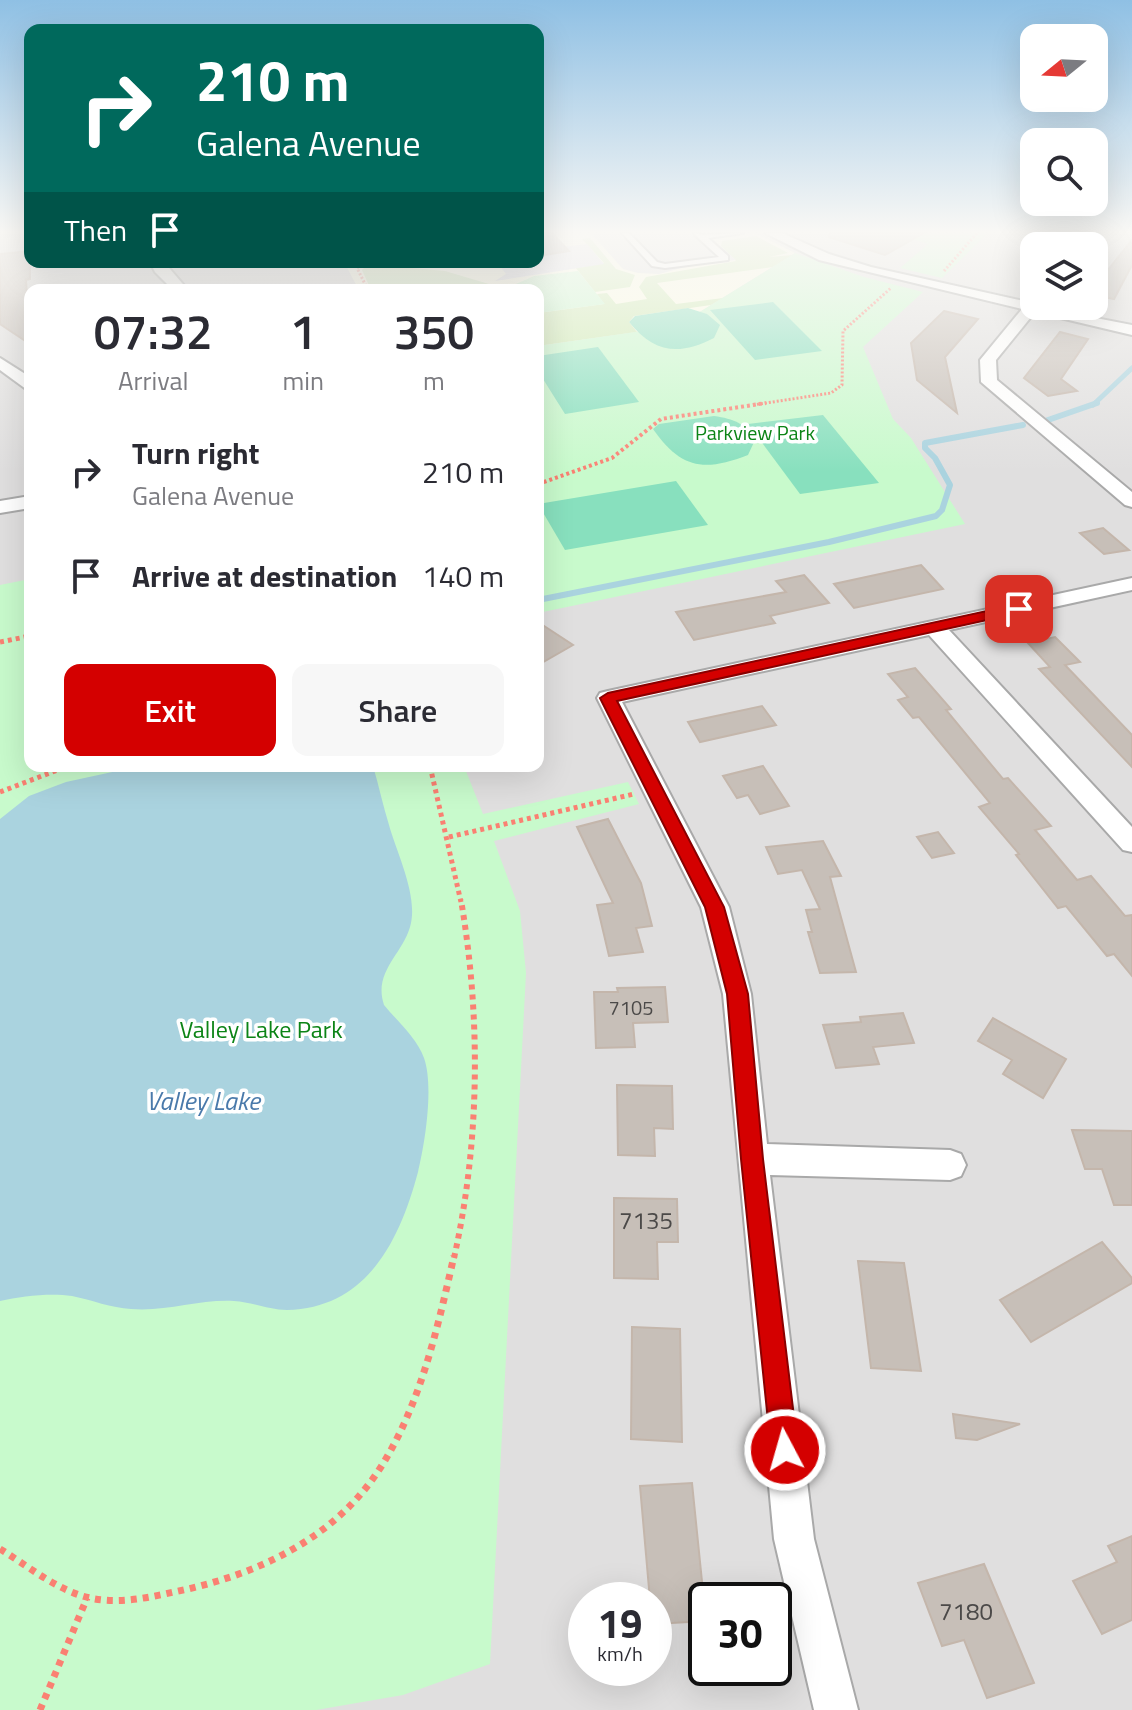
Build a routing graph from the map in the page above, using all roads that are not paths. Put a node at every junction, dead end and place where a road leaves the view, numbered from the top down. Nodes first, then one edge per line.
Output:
1 (1021, 320) edge
2 (1091, 320) edge
3 (1132, 330) edge
4 (0, 363) edge
5 (24, 380) edge
6 (1132, 501) edge
7 (24, 503) edge
8 (0, 507) edge
9 (1132, 584) edge
10 (934, 627) junction
11 (1132, 843) edge
12 (752, 1159) junction
13 (950, 1165) dead end
14 (836, 1710) edge

1 - 6 street
2 - 3 street
4 - 5 street
7 - 8 street
9 - 10 street
10 - 11 street
10 - 12 street
12 - 13 street
12 - 14 street

